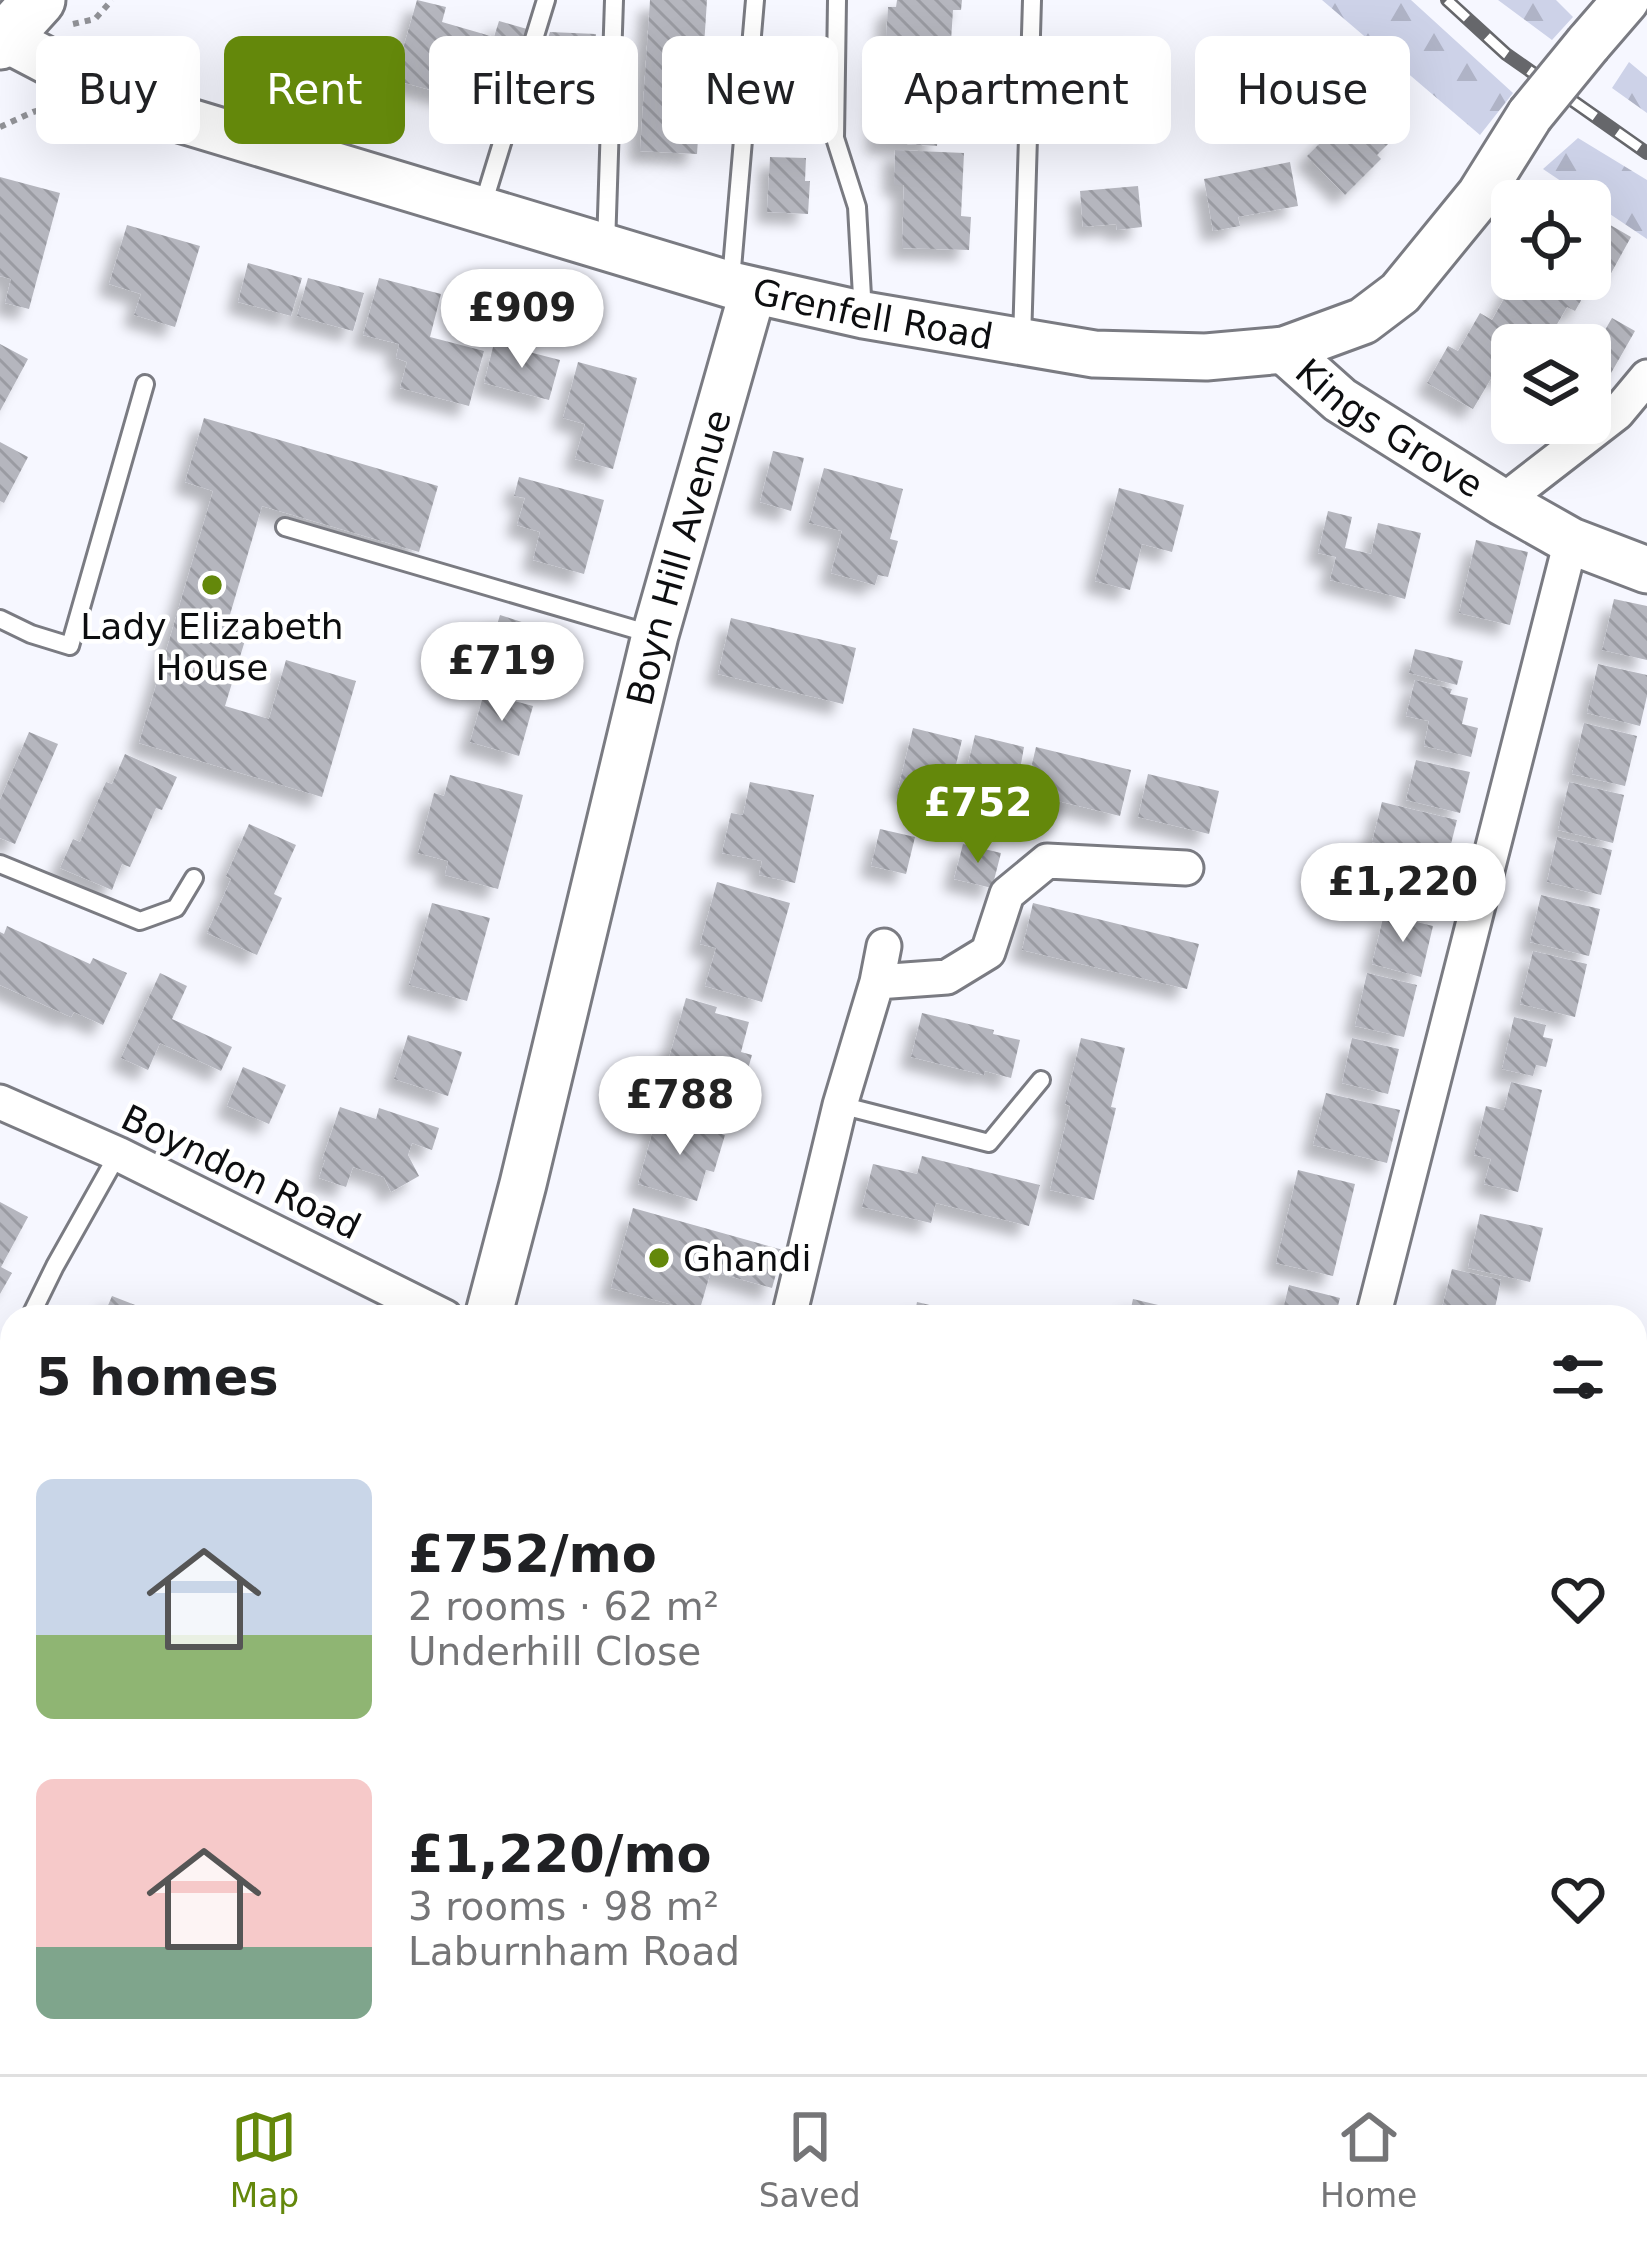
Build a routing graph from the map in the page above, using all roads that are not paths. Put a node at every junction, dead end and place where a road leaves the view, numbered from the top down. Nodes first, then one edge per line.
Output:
1 (39, 0) edge
2 (547, 0) edge
3 (614, 0) edge
4 (755, 0) edge
5 (837, 0) edge
6 (1031, 0) edge
7 (1626, 0) edge
8 (2, 38) edge
9 (482, 209) junction
10 (606, 247) junction
11 (742, 288) junction
12 (863, 315) junction
13 (1022, 342) junction
14 (1284, 350) junction
15 (1647, 377) edge
16 (145, 384) dead end
17 (1502, 502) junction
18 (285, 527) dead end
19 (1571, 541) junction
20 (1647, 570) edge
21 (0, 620) edge
22 (655, 635) junction
23 (0, 864) edge
24 (1186, 868) dead end
25 (194, 878) dead end
26 (884, 946) dead end
27 (878, 982) junction
28 (1041, 1080) dead end
29 (0, 1102) edge
30 (840, 1105) junction
31 (118, 1154) junction
32 (36, 1305) edge
33 (421, 1305) edge
34 (491, 1305) edge
35 (792, 1305) edge
36 (1376, 1305) edge

1 - 8 main road
2 - 9 lane
3 - 10 lane
4 - 11 lane
5 - 12 lane
6 - 13 lane
7 - 14 street, Grenfell Road, bridge
8 - 9 street, Grenfell Road
9 - 10 street, Grenfell Road
10 - 11 street, Grenfell Road
11 - 12 street, Grenfell Road
11 - 22 street, Boyn Hill Avenue
12 - 13 street, Grenfell Road
13 - 14 street, Grenfell Road
14 - 17 street, Kings Grove
15 - 17 street, Kings Grove
16 - 21 lane
17 - 19 street, Kings Grove
18 - 22 lane
19 - 20 street, Kings Grove
19 - 36 street
22 - 34 street, Boyn Hill Avenue
23 - 25 lane
24 - 27 street
26 - 27 street
27 - 30 street
28 - 30 lane
29 - 31 street, Boyndon Road
30 - 35 street
31 - 32 lane
31 - 33 street, Boyndon Road

